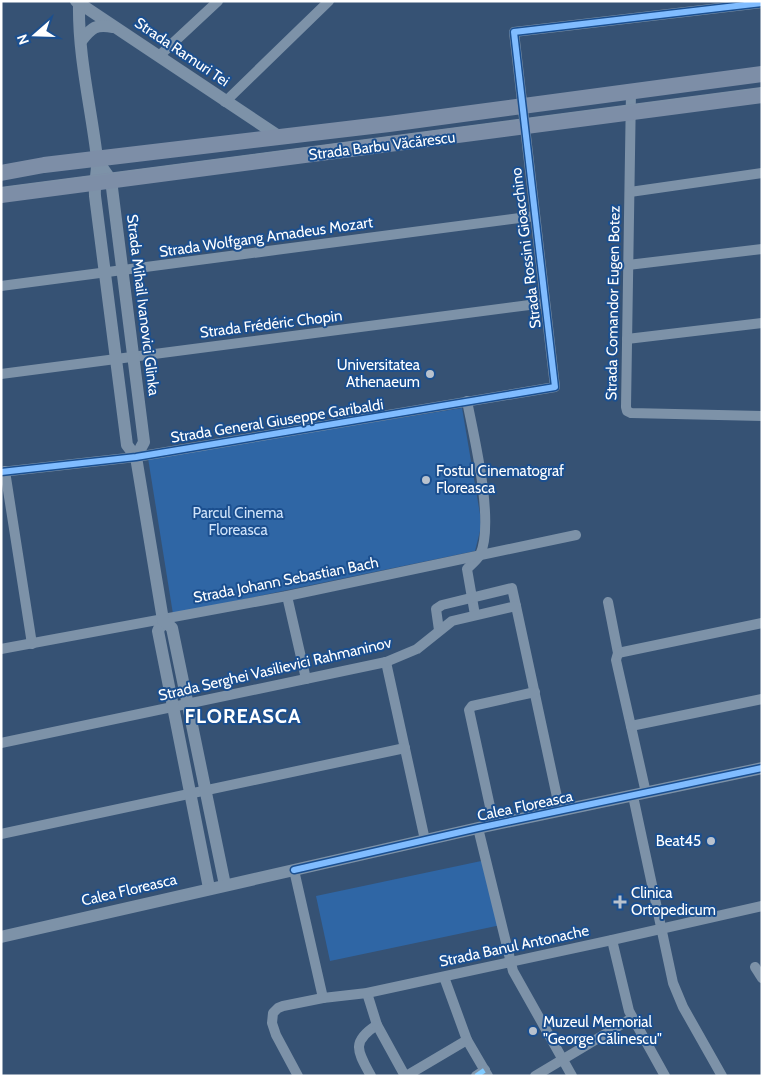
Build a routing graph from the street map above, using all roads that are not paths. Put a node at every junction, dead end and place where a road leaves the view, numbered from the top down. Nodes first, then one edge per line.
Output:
1 (218, 1) edge
2 (329, 1) edge
3 (79, 2) edge
4 (762, 2) edge
5 (116, 27) junction
6 (81, 40) junction
7 (159, 56) junction
8 (762, 74) edge
9 (631, 91) junction
10 (762, 95) edge
11 (225, 102) junction
12 (522, 106) junction
13 (631, 111) junction
14 (244, 114) junction
15 (525, 126) junction
16 (280, 137) junction
17 (250, 141) junction
18 (97, 160) junction
19 (1, 173) edge
20 (762, 173) edge
21 (111, 180) junction
22 (94, 182) junction
23 (630, 192) junction
24 (1, 195) edge
25 (535, 216) junction
26 (762, 249) edge
27 (628, 265) junction
28 (122, 271) junction
29 (104, 274) junction
30 (1, 286) edge
31 (545, 303) junction
32 (762, 323) edge
33 (627, 339) junction
34 (132, 357) junction
35 (116, 359) junction
36 (1, 374) edge
37 (555, 387) joint
38 (467, 401) junction
39 (762, 416) edge
40 (136, 457) junction
41 (3, 471) edge
42 (576, 535) dead end
43 (480, 555) junction
44 (287, 596) junction
45 (471, 597) junction
46 (608, 602) dead end
47 (516, 606) junction
48 (475, 614) junction
49 (163, 620) junction
50 (762, 623) edge
51 (439, 630) junction
52 (32, 644) junction
53 (1, 649) edge
54 (618, 653) junction
55 (386, 662) junction
56 (306, 679) junction
57 (535, 692) junction
58 (762, 699) edge
59 (188, 705) junction
60 (173, 708) junction
61 (631, 726) junction
62 (1, 743) edge
63 (405, 748) junction
64 (762, 768) edge
65 (206, 792) junction
66 (646, 793) junction
67 (190, 795) junction
68 (633, 796) junction
69 (560, 811) junction
70 (494, 825) junction
71 (478, 828) junction
72 (1, 834) edge
73 (425, 840) junction
74 (294, 870) junction
75 (225, 885) junction
76 (209, 888) junction
77 (762, 906) edge
78 (661, 929) junction
79 (1, 936) edge
80 (612, 940) junction
81 (510, 963) junction
82 (755, 966) dead end
83 (444, 977) junction
84 (762, 978) edge
85 (367, 993) junction
86 (323, 998) junction
87 (632, 1018) junction
88 (377, 1026) junction
89 (467, 1040) junction
90 (563, 1060) junction
91 (487, 1073) edge
92 (298, 1076) edge
93 (371, 1076) edge
94 (406, 1076) edge
95 (476, 1076) edge
96 (536, 1076) edge
97 (572, 1076) edge
98 (665, 1076) edge
99 (722, 1076) edge

1 - 7 street
2 - 11 street
3 - 5 street, Strada Ramuri Tei
3 - 6 street, Strada Mihail Ivanovici Glinka
4 - 12 street, Strada Rossini Gioacchino
5 - 6 street
5 - 7 street, Strada Ramuri Tei
6 - 18 street, Strada Mihail Ivanovici Glinka
7 - 11 street, Strada Ramuri Tei
8 - 9 main road, Strada Barbu Văcărescu
9 - 12 main road, Strada Barbu Văcărescu
9 - 13 street, Strada Comandor Eugen Botez
10 - 13 main road, Strada Barbu Văcărescu
11 - 14 street, Strada Ramuri Tei
12 - 15 street, Strada Rossini Gioacchino
12 - 16 main road, Strada Barbu Văcărescu
13 - 15 main road, Strada Barbu Văcărescu
13 - 23 street, Strada Comandor Eugen Botez
14 - 16 street, Strada Ramuri Tei
14 - 17 street
15 - 21 main road, Strada Barbu Văcărescu
15 - 25 street, Strada Rossini Gioacchino
16 - 17 main road, Strada Barbu Văcărescu
17 - 18 main road, Strada Barbu Văcărescu
18 - 19 main road, Strada Barbu Văcărescu
18 - 21 street, Strada Mihail Ivanovici Glinka
18 - 22 street, Strada Mihail Ivanovici Glinka
20 - 23 street
21 - 22 main road, Strada Barbu Văcărescu
21 - 28 street, Strada Mihail Ivanovici Glinka
22 - 24 main road, Strada Barbu Văcărescu
22 - 29 street, Strada Mihail Ivanovici Glinka
23 - 27 street, Strada Comandor Eugen Botez
25 - 28 street, Strada Wolfgang Amadeus Mozart
25 - 31 street, Strada Rossini Gioacchino
26 - 27 street
27 - 33 street, Strada Comandor Eugen Botez
28 - 29 street, Strada Wolfgang Amadeus Mozart
28 - 34 street, Strada Mihail Ivanovici Glinka
29 - 30 street, Strada Wolfgang Amadeus Mozart
29 - 35 street, Strada Mihail Ivanovici Glinka
31 - 34 street, Strada Frédéric Chopin
31 - 37 street, Strada Rossini Gioacchino
32 - 33 street
33 - 39 street, Strada Comandor Eugen Botez
34 - 35 street, Strada Frédéric Chopin
34 - 40 street, Strada Mihail Ivanovici Glinka
35 - 36 street, Strada Frédéric Chopin
35 - 40 street, Strada Mihail Ivanovici Glinka
37 - 38 street, Strada General Giuseppe Garibaldi
38 - 40 street, Strada General Giuseppe Garibaldi
38 - 43 street
40 - 41 street, Strada General Giuseppe Garibaldi
40 - 49 street, Strada Mihail Ivanovici Glinka
41 - 52 street
42 - 43 street, Strada Johann Sebastian Bach
43 - 44 street, Strada Johann Sebastian Bach
43 - 45 street
44 - 49 street, Strada Johann Sebastian Bach
44 - 56 street
45 - 47 street
45 - 48 street
45 - 51 street
46 - 54 street
47 - 48 street, Strada Serghei Vasilievici Rahmaninov
47 - 57 street
48 - 51 street, Strada Serghei Vasilievici Rahmaninov
49 - 52 street, Strada Johann Sebastian Bach
49 - 59 street, Strada Mihail Ivanovici Glinka
49 - 60 street, Strada Mihail Ivanovici Glinka
50 - 54 street
51 - 55 street, Strada Serghei Vasilievici Rahmaninov
52 - 53 street, Strada Johann Sebastian Bach
54 - 61 street
55 - 56 street, Strada Serghei Vasilievici Rahmaninov
55 - 63 street
56 - 59 street, Strada Serghei Vasilievici Rahmaninov
57 - 69 street
57 - 70 street
58 - 61 street
59 - 60 street, Strada Serghei Vasilievici Rahmaninov
59 - 65 street, Strada Mihail Ivanovici Glinka
60 - 62 street, Strada Serghei Vasilievici Rahmaninov
60 - 67 street, Strada Mihail Ivanovici Glinka
61 - 66 street
63 - 65 street
63 - 73 street
64 - 66 street, Calea Floreasca
65 - 67 street
65 - 75 street, Strada Mihail Ivanovici Glinka
66 - 68 street, Calea Floreasca
67 - 72 street
67 - 76 street, Strada Mihail Ivanovici Glinka
68 - 69 street, Calea Floreasca
68 - 78 street
69 - 70 street, Calea Floreasca
70 - 71 street, Calea Floreasca
71 - 73 street, Calea Floreasca
71 - 81 street
73 - 74 street, Calea Floreasca
74 - 75 street, Calea Floreasca
74 - 86 street
75 - 76 street, Calea Floreasca
76 - 79 street, Calea Floreasca
77 - 78 street, Strada Banul Antonache
78 - 80 street, Strada Banul Antonache
78 - 99 street
80 - 81 street, Strada Banul Antonache
80 - 87 street
81 - 83 street, Strada Banul Antonache
81 - 90 street
82 - 84 street
83 - 85 street, Strada Banul Antonache
83 - 89 street
85 - 86 street, Strada Banul Antonache
85 - 88 street
86 - 92 street, Strada Banul Antonache
87 - 90 street
87 - 98 street
88 - 93 street
88 - 94 street
89 - 91 street
89 - 94 street
90 - 96 street
90 - 97 street
91 - 95 street

